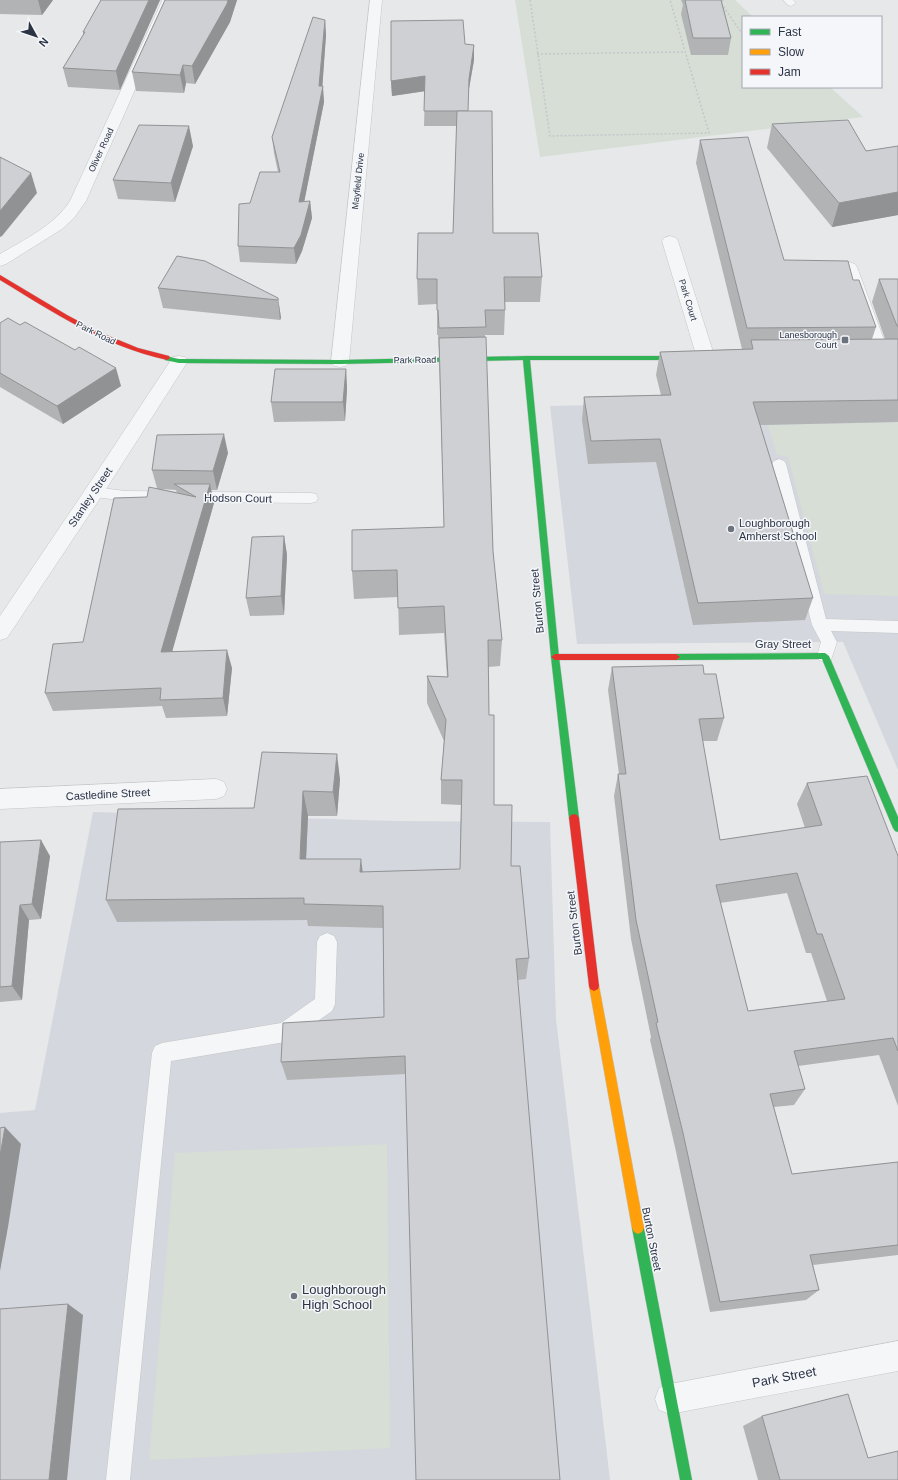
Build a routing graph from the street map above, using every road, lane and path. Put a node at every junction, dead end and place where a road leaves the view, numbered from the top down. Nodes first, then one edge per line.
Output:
1 (376, 0) edge
2 (530, 0) edge
3 (670, 0) edge
4 (723, 0) edge
5 (167, 4) edge
6 (742, 34) edge
7 (685, 52) junction
8 (537, 54) junction
9 (670, 241) dead end
10 (0, 262) edge
11 (849, 267) edge
12 (0, 277) edge
13 (882, 356) edge
14 (526, 358) junction
15 (710, 358) joint
16 (179, 361) junction
17 (340, 362) junction
18 (779, 464) dead end
19 (94, 492) junction
20 (311, 498) dead end
21 (820, 625) junction
22 (898, 627) edge
23 (0, 632) edge
24 (825, 656) junction
25 (555, 658) junction
26 (216, 789) dead end
27 (0, 799) edge
28 (898, 828) edge
29 (327, 942) dead end
30 (898, 1356) edge
31 (670, 1399) junction
32 (118, 1480) edge
33 (686, 1480) edge

1 - 17 street, Mayfield Drive
2 - 8 path
3 - 7 path
4 - 6 path
5 - 10 street, Oliver Road
7 - 8 path
7 - 8 path
9 - 15 street, Park Court
11 - 13 street
12 - 16 street, Park Road
14 - 15 street, Park Road
14 - 17 street, Park Road
14 - 25 street, Burton Street
16 - 17 street, Park Road
16 - 19 street, Stanley Street
18 - 21 lane
19 - 20 lane, Hodson Court
19 - 23 street, Stanley Street
21 - 22 lane
21 - 24 lane
24 - 25 street, Gray Street
24 - 28 street, Gray Street
25 - 31 street, Burton Street
26 - 27 street, Castledine Street
29 - 32 lane
30 - 31 street, Park Street
31 - 33 street, Burton Street

